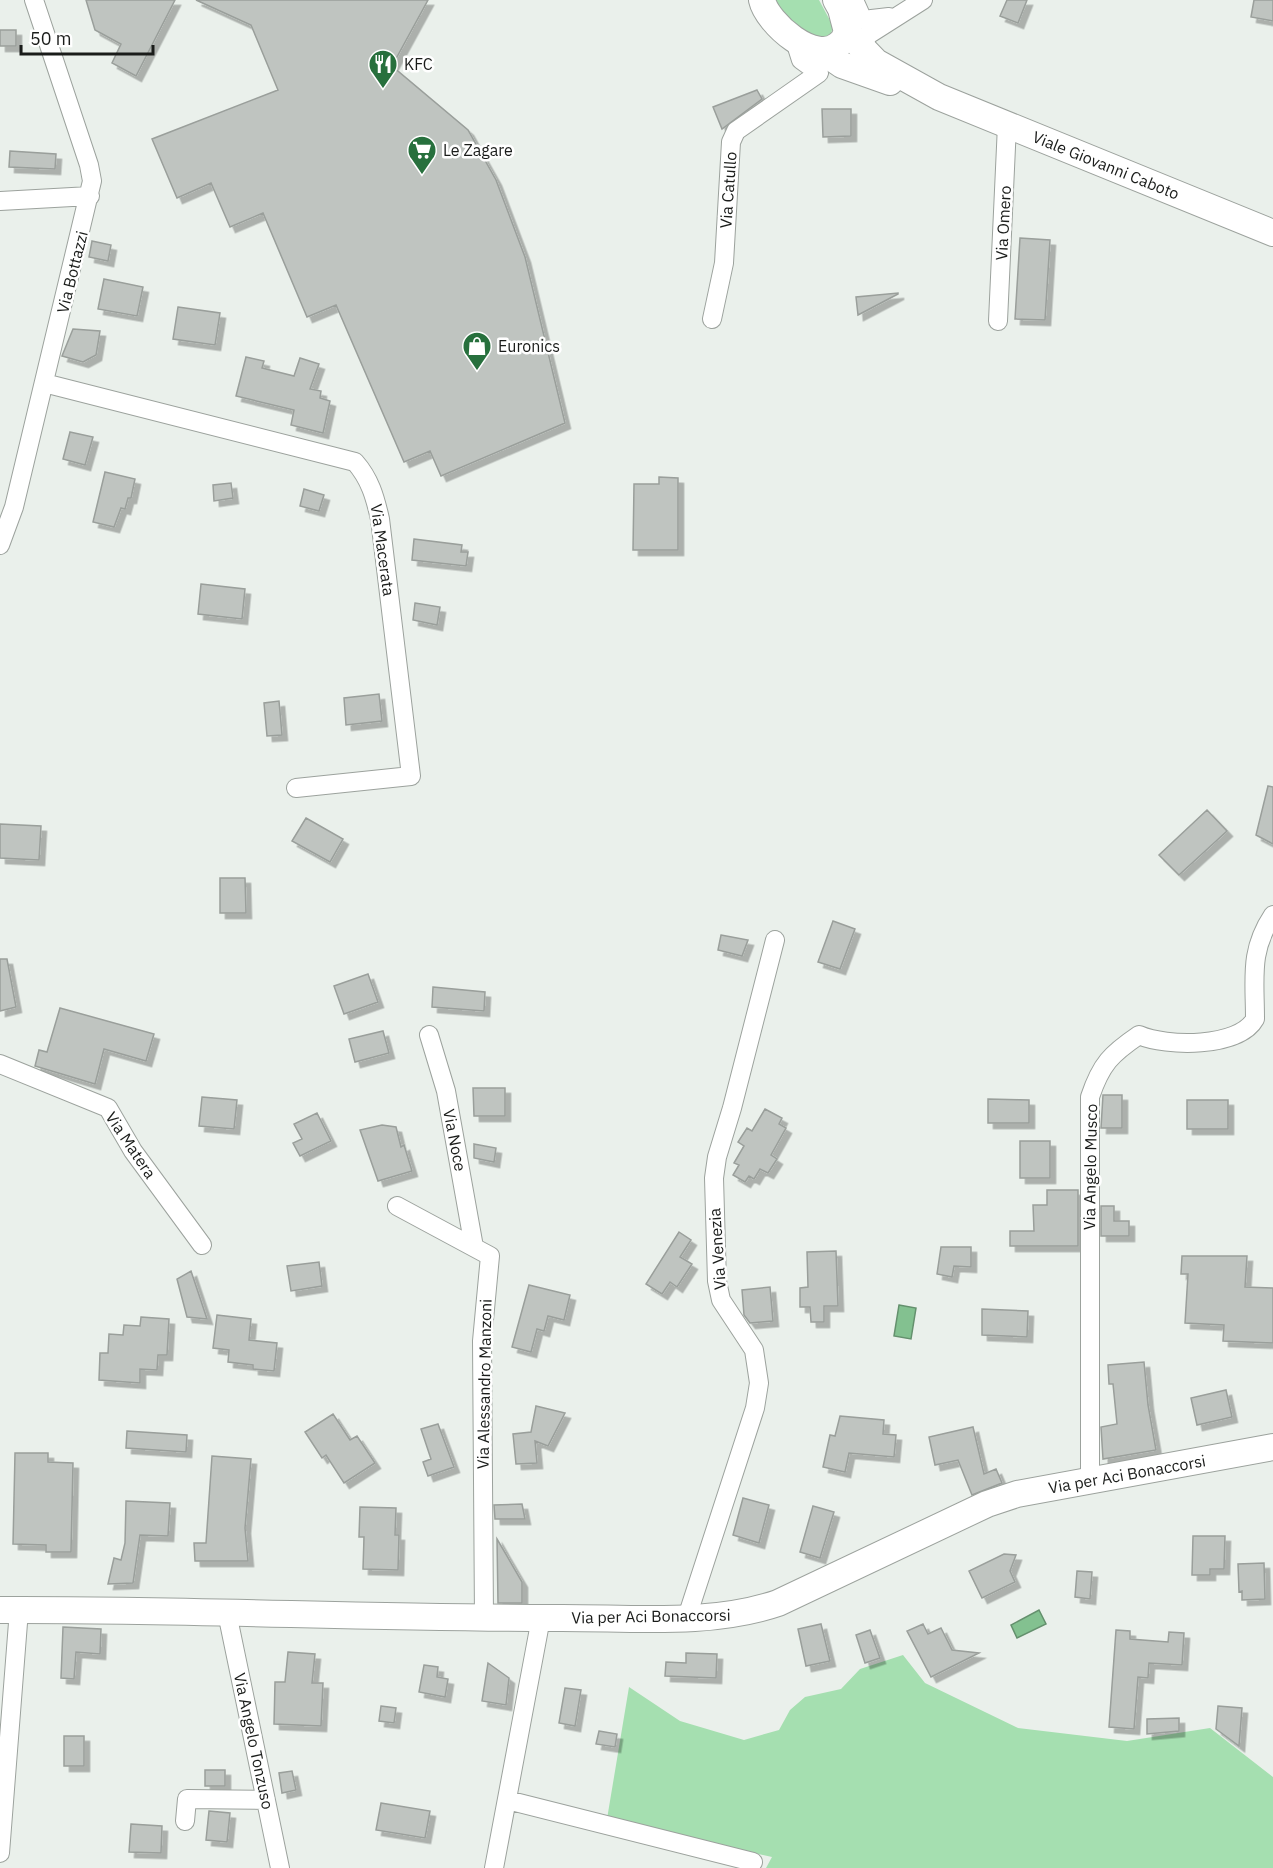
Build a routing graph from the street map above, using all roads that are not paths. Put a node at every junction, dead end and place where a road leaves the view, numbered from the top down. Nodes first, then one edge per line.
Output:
1 (34, 0) edge
2 (762, 0) edge
3 (836, 0) edge
4 (854, 0) edge
5 (923, 0) edge
6 (900, 15) junction
7 (795, 41) junction
8 (854, 41) junction
9 (820, 50) junction
10 (939, 97) junction
11 (1007, 125) junction
12 (90, 196) junction
13 (0, 201) edge
14 (1273, 232) edge
15 (712, 319) dead end
16 (998, 321) dead end
17 (44, 383) junction
18 (0, 545) edge
19 (296, 789) dead end
20 (1273, 915) edge
21 (775, 939) dead end
22 (429, 1035) dead end
23 (0, 1064) edge
24 (397, 1206) dead end
25 (202, 1245) dead end
26 (474, 1247) junction
27 (1273, 1447) edge
28 (1090, 1480) junction
29 (9, 1610) edge
30 (227, 1613) junction
31 (687, 1617) junction
32 (484, 1618) junction
33 (542, 1618) junction
34 (266, 1800) junction
35 (507, 1800) junction
36 (185, 1821) dead end
37 (0, 1853) edge
38 (753, 1862) dead end
39 (280, 1868) edge
40 (494, 1868) edge

1 - 12 street, Via Bottazzi
2 - 7 main road
3 - 8 main road
4 - 6 street
5 - 6 street
6 - 8 street
7 - 9 main road
7 - 15 street, Via Catullo
8 - 9 main road
8 - 10 main road
9 - 10 main road
10 - 11 main road, Viale Giovanni Caboto
11 - 14 main road, Viale Giovanni Caboto
11 - 16 street, Via Omero
12 - 13 street
12 - 17 street, Via Bottazzi
17 - 18 street, Via Bottazzi
17 - 19 street, Via Macerata
20 - 28 street, Via Angelo Musco
21 - 31 street, Via Venezia
22 - 26 street, Via Noce
23 - 25 street, Via Matera
24 - 26 street, Via Alessandro Manzoni
26 - 32 street, Via Alessandro Manzoni
27 - 28 main road, Via per Aci Bonaccorsi
28 - 31 main road, Via per Aci Bonaccorsi
29 - 30 main road, Via per Aci Bonaccorsi
29 - 37 street
30 - 32 main road, Via per Aci Bonaccorsi
30 - 34 street, Via Angelo Tonzuso
31 - 33 main road, Via per Aci Bonaccorsi
32 - 33 main road, Via per Aci Bonaccorsi
33 - 35 street
34 - 36 street
34 - 39 street, Via Angelo Tonzuso
35 - 38 street
35 - 40 street

